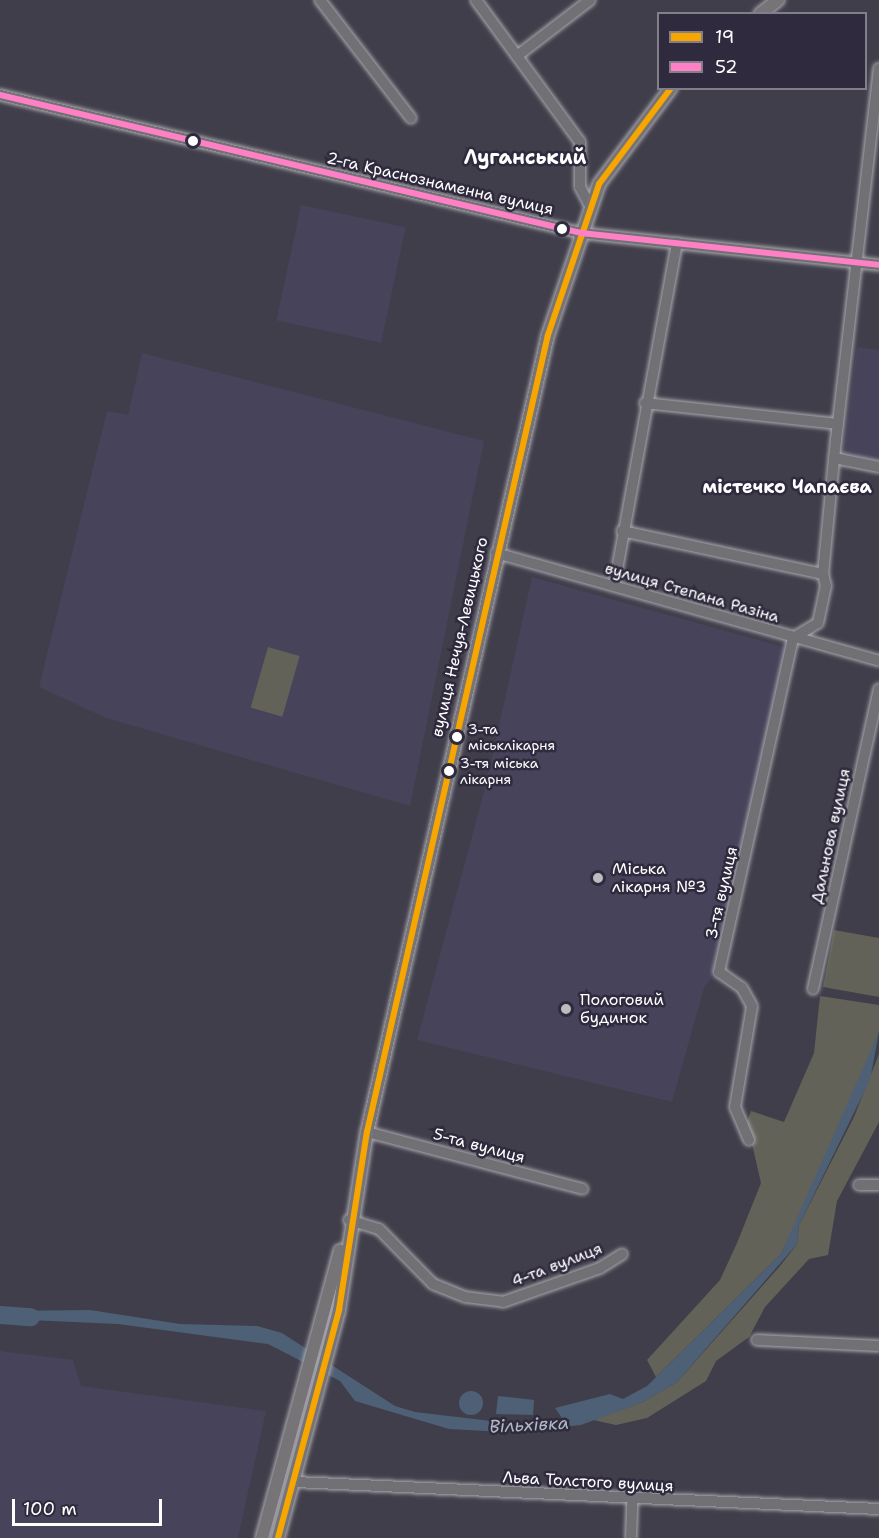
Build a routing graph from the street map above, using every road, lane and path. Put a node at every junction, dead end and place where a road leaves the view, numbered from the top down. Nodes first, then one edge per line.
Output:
1 (320, 0) edge
2 (476, 0) edge
3 (590, 0) edge
4 (778, 0) edge
5 (763, 12) edge
6 (517, 56) junction
7 (879, 68) edge
8 (669, 90) edge
9 (0, 95) edge
10 (411, 118) dead end
11 (876, 119) edge
12 (591, 208) junction
13 (582, 232) junction
14 (677, 243) junction
15 (856, 262) junction
16 (879, 265) edge
17 (645, 403) junction
18 (838, 424) junction
19 (834, 458) junction
20 (879, 467) edge
21 (622, 531) junction
22 (496, 553) junction
23 (823, 574) junction
24 (614, 586) junction
25 (793, 638) junction
26 (879, 661) edge
27 (879, 689) edge
28 (813, 989) dead end
29 (367, 1132) junction
30 (749, 1140) dead end
31 (859, 1185) dead end
32 (879, 1185) edge
33 (583, 1189) dead end
34 (349, 1220) junction
35 (622, 1254) dead end
36 (758, 1340) dead end
37 (879, 1346) edge
38 (295, 1482) junction
39 (632, 1500) junction
40 (879, 1509) edge
41 (262, 1538) edge
42 (278, 1538) edge
43 (631, 1538) edge

1 - 10 street
2 - 6 street
3 - 6 street
4 - 5 main road
6 - 12 street
7 - 11 street
8 - 12 main road, вулиця Нечуя-Левицького
9 - 13 street, 2-га Краснознаменна вулиця
11 - 15 street
12 - 13 main road, вулиця Нечуя-Левицького
13 - 14 street, 2-га Краснознаменна вулиця
13 - 22 main road, вулиця Нечуя-Левицького
14 - 15 street, 2-га Краснознаменна вулиця
14 - 17 street
15 - 16 street, 2-га Краснознаменна вулиця
15 - 18 street
17 - 18 street
17 - 21 street
18 - 19 street
19 - 20 street
19 - 23 street
21 - 23 street
21 - 24 street
22 - 24 street, вулиця Степана Разіна
22 - 29 main road, вулиця Нечуя-Левицького
23 - 25 street
24 - 25 street, вулиця Степана Разіна
25 - 26 street, вулиця Степана Разіна
25 - 30 street, 3-тя вулиця
27 - 28 street, Дальнова вулиця
29 - 33 street, 5-та вулиця
29 - 34 main road, вулиця Нечуя-Левицького
31 - 32 street
34 - 35 street, 4-та вулиця
34 - 38 main road, вулиця Нечуя-Левицького
34 - 41 main road, вулиця Нечуя-Левицького
36 - 37 street
38 - 39 street, Льва Толстого вулиця
38 - 42 main road, вулиця Нечуя-Левицького
39 - 40 street, Льва Толстого вулиця
39 - 43 street

